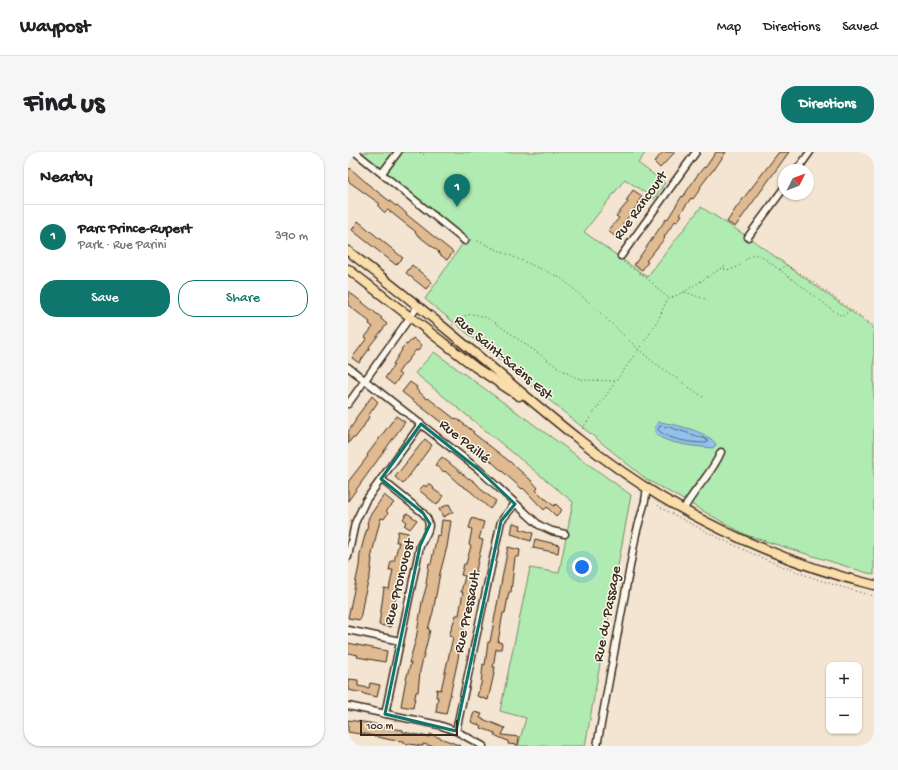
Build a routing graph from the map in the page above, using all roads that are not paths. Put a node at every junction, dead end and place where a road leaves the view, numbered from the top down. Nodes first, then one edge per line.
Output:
1 (355, 152) edge
2 (398, 152) edge
3 (696, 152) edge
4 (810, 152) edge
5 (801, 164) edge
6 (382, 173) junction
7 (778, 196) edge
8 (748, 237) dead end
9 (465, 240) road end
10 (348, 250) edge
11 (621, 256) road end
12 (348, 269) edge
13 (418, 306) junction
14 (410, 317) junction
15 (348, 367) edge
16 (365, 380) junction
17 (348, 404) edge
18 (553, 419) junction
19 (420, 424) junction
20 (721, 452) dead end
21 (381, 479) junction
22 (647, 488) junction
23 (515, 504) junction
24 (684, 509) junction
25 (565, 534) dead end
26 (348, 557) edge
27 (874, 584) edge
28 (348, 630) edge
29 (400, 641) junction
30 (348, 706) edge
31 (385, 714) junction
32 (456, 731) junction
33 (483, 746) edge
34 (597, 746) edge

1 - 6 street
2 - 6 street
3 - 11 street, Rue Rancourt
4 - 5 street
6 - 9 street
7 - 8 street
10 - 13 main road, Rue Saint-Saëns Est
12 - 14 main road, Rue Saint-Saëns Est
13 - 14 street
13 - 18 main road, Rue Saint-Saëns Est
14 - 16 street
14 - 18 main road, Rue Saint-Saëns Est
15 - 16 street, Rue Paillé
16 - 17 street
16 - 19 street, Rue Paillé
18 - 22 main road
19 - 21 street
19 - 23 street, Rue Paillé
20 - 24 street
21 - 26 street
21 - 29 street, Rue Pronovost
22 - 24 main road
22 - 34 street, Rue du Passage
23 - 25 street, Rue Paillé
23 - 32 street, Rue Pressault
24 - 27 main road
28 - 29 street
29 - 31 street, Rue Pronovost
30 - 31 street
31 - 32 street
32 - 33 street

